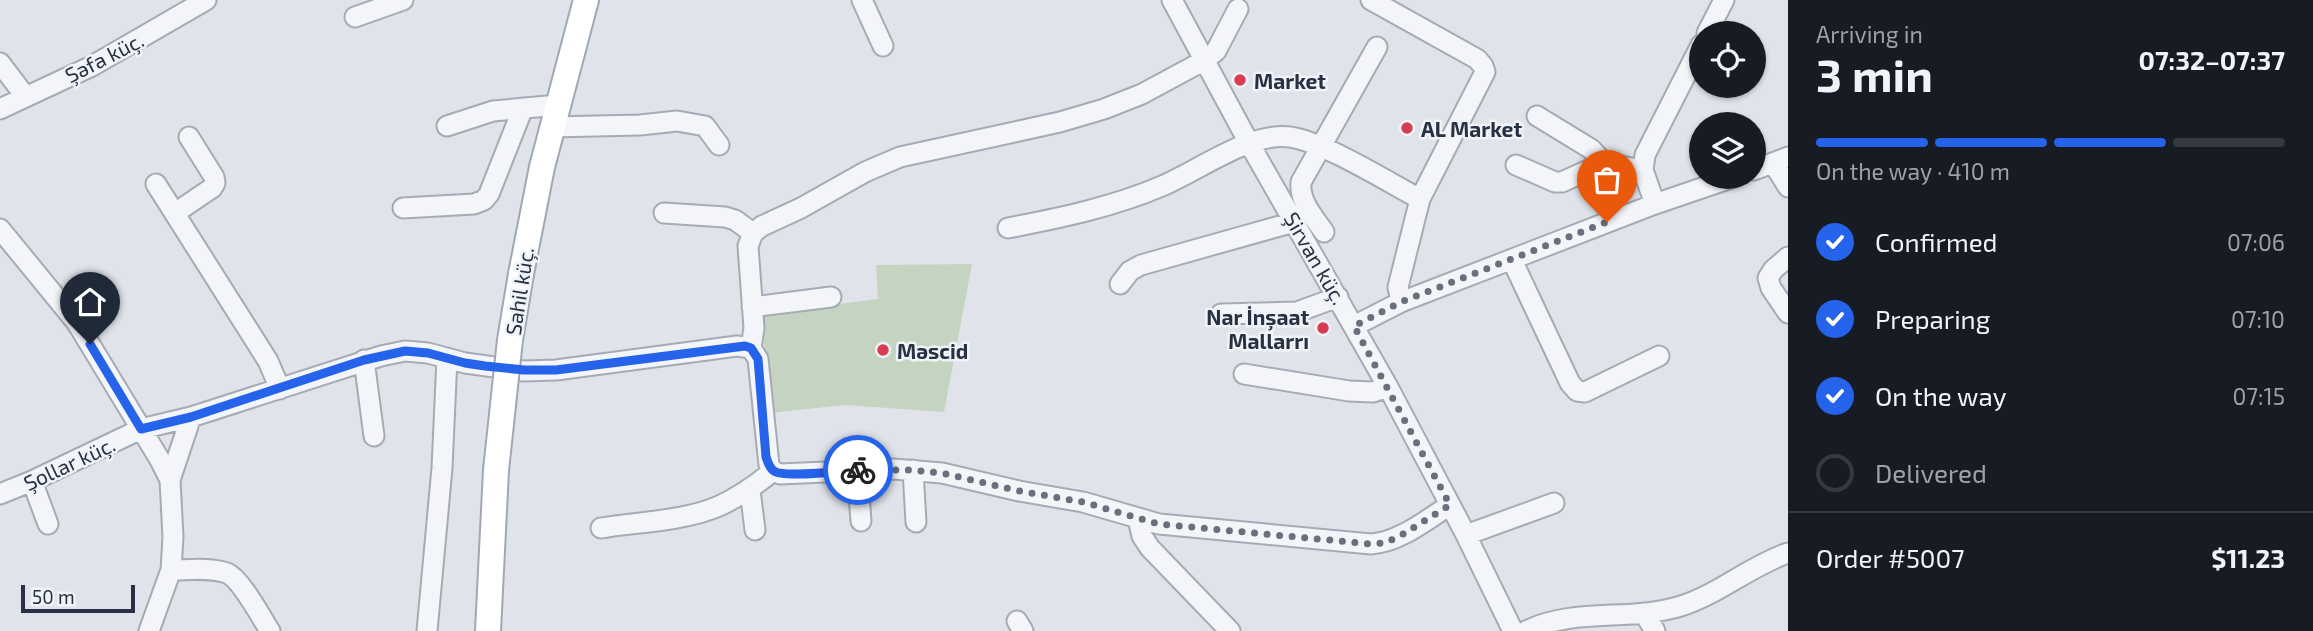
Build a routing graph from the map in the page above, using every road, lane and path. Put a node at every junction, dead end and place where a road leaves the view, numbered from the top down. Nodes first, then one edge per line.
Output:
1 (206, 0) edge
2 (403, 0) edge
3 (586, 0) edge
4 (862, 0) edge
5 (1371, 0) edge
6 (1724, 0) edge
7 (1180, 3) edge
8 (1238, 9) dead end
9 (355, 17) dead end
10 (1713, 21) edge
11 (883, 46) dead end
12 (1377, 47) dead end
13 (1205, 60) junction
14 (0, 63) edge
15 (1689, 69) edge
16 (25, 96) junction
17 (523, 108) junction
18 (0, 109) edge
19 (555, 116) junction
20 (1537, 116) dead end
21 (447, 126) dead end
22 (189, 137) dead end
23 (1249, 143) junction
24 (719, 145) dead end
25 (1320, 148) junction
26 (1780, 160) edge
27 (1604, 163) junction
28 (1516, 165) dead end
29 (1643, 170) junction
30 (156, 184) dead end
31 (1788, 187) edge
32 (1699, 189) edge
33 (1420, 198) junction
34 (1655, 204) junction
35 (403, 208) dead end
36 (175, 213) junction
37 (664, 213) dead end
38 (1294, 222) junction
39 (1008, 228) dead end
40 (0, 229) edge
41 (1324, 232) dead end
42 (753, 233) junction
43 (1788, 257) edge
44 (1512, 260) junction
45 (1120, 284) dead end
46 (831, 297) dead end
47 (1338, 297) junction
48 (1401, 302) junction
49 (752, 307) junction
50 (1788, 313) edge
51 (1221, 314) dead end
52 (1354, 326) junction
53 (751, 348) junction
54 (1659, 356) dead end
55 (447, 358) junction
56 (364, 360) junction
57 (1244, 374) dead end
58 (1388, 387) junction
59 (281, 389) junction
60 (191, 417) junction
61 (141, 429) junction
62 (374, 436) dead end
63 (857, 470) junction
64 (912, 470) junction
65 (774, 471) junction
66 (170, 480) junction
67 (32, 481) junction
68 (750, 490) junction
69 (0, 494) edge
70 (1554, 503) dead end
71 (1450, 505) junction
72 (1138, 519) junction
73 (862, 521) dead end
74 (916, 522) dead end
75 (48, 524) dead end
76 (601, 528) dead end
77 (755, 530) dead end
78 (1466, 535) junction
79 (1788, 553) edge
80 (171, 570) junction
81 (1644, 613) junction
82 (149, 631) edge
83 (270, 631) edge
84 (427, 631) edge
85 (488, 631) edge
86 (1230, 631) edge
87 (1513, 631) edge
88 (1526, 631) edge
89 (1656, 631) edge

1 - 16 street, Şəfa küç.
2 - 9 street
3 - 19 main road, Sahil küç.
4 - 11 street
5 - 33 street
6 - 10 street
7 - 13 street, Şirvan küç.
8 - 13 street
12 - 25 street
13 - 23 street, Şirvan küç.
13 - 42 street
14 - 16 street
15 - 29 street
16 - 18 street, Şəfa küç.
17 - 19 street
17 - 21 street
17 - 35 street
19 - 24 street
19 - 85 main road, Sahil küç., bridge
20 - 27 street
22 - 36 street
23 - 25 street
23 - 38 street, Şirvan küç.
23 - 39 street
25 - 33 street
25 - 41 street
26 - 31 street
27 - 28 street
27 - 29 street
29 - 34 street
30 - 36 street
32 - 34 street
33 - 48 street
34 - 44 street
36 - 59 street
37 - 42 street
38 - 45 street
38 - 47 street, Şirvan küç.
40 - 61 street
42 - 49 street
43 - 50 street
44 - 48 street
44 - 54 street
46 - 49 street
47 - 51 street
47 - 52 street, Şirvan küç.
48 - 52 street
49 - 53 street
52 - 58 street, Şirvan küç.
53 - 55 street, Şollar küç.
53 - 65 street
55 - 56 street, Şollar küç.
55 - 84 street
56 - 59 street, Şollar küç.
56 - 62 street
57 - 58 street
58 - 71 street, Şirvan küç.
59 - 60 street, Şollar küç.
60 - 61 street, Şollar küç.
60 - 66 street
61 - 66 street
61 - 67 street, Şollar küç.
63 - 64 street
63 - 65 street
63 - 73 street
64 - 72 street
64 - 74 street
65 - 68 street
66 - 80 street
67 - 69 street, Şollar küç.
67 - 75 street
68 - 76 street
68 - 77 street
70 - 78 street
71 - 72 street
71 - 78 street, Şirvan küç.
72 - 86 street
78 - 87 street, Şirvan küç.
79 - 81 street
80 - 82 street
80 - 83 street
81 - 88 street
81 - 89 street

